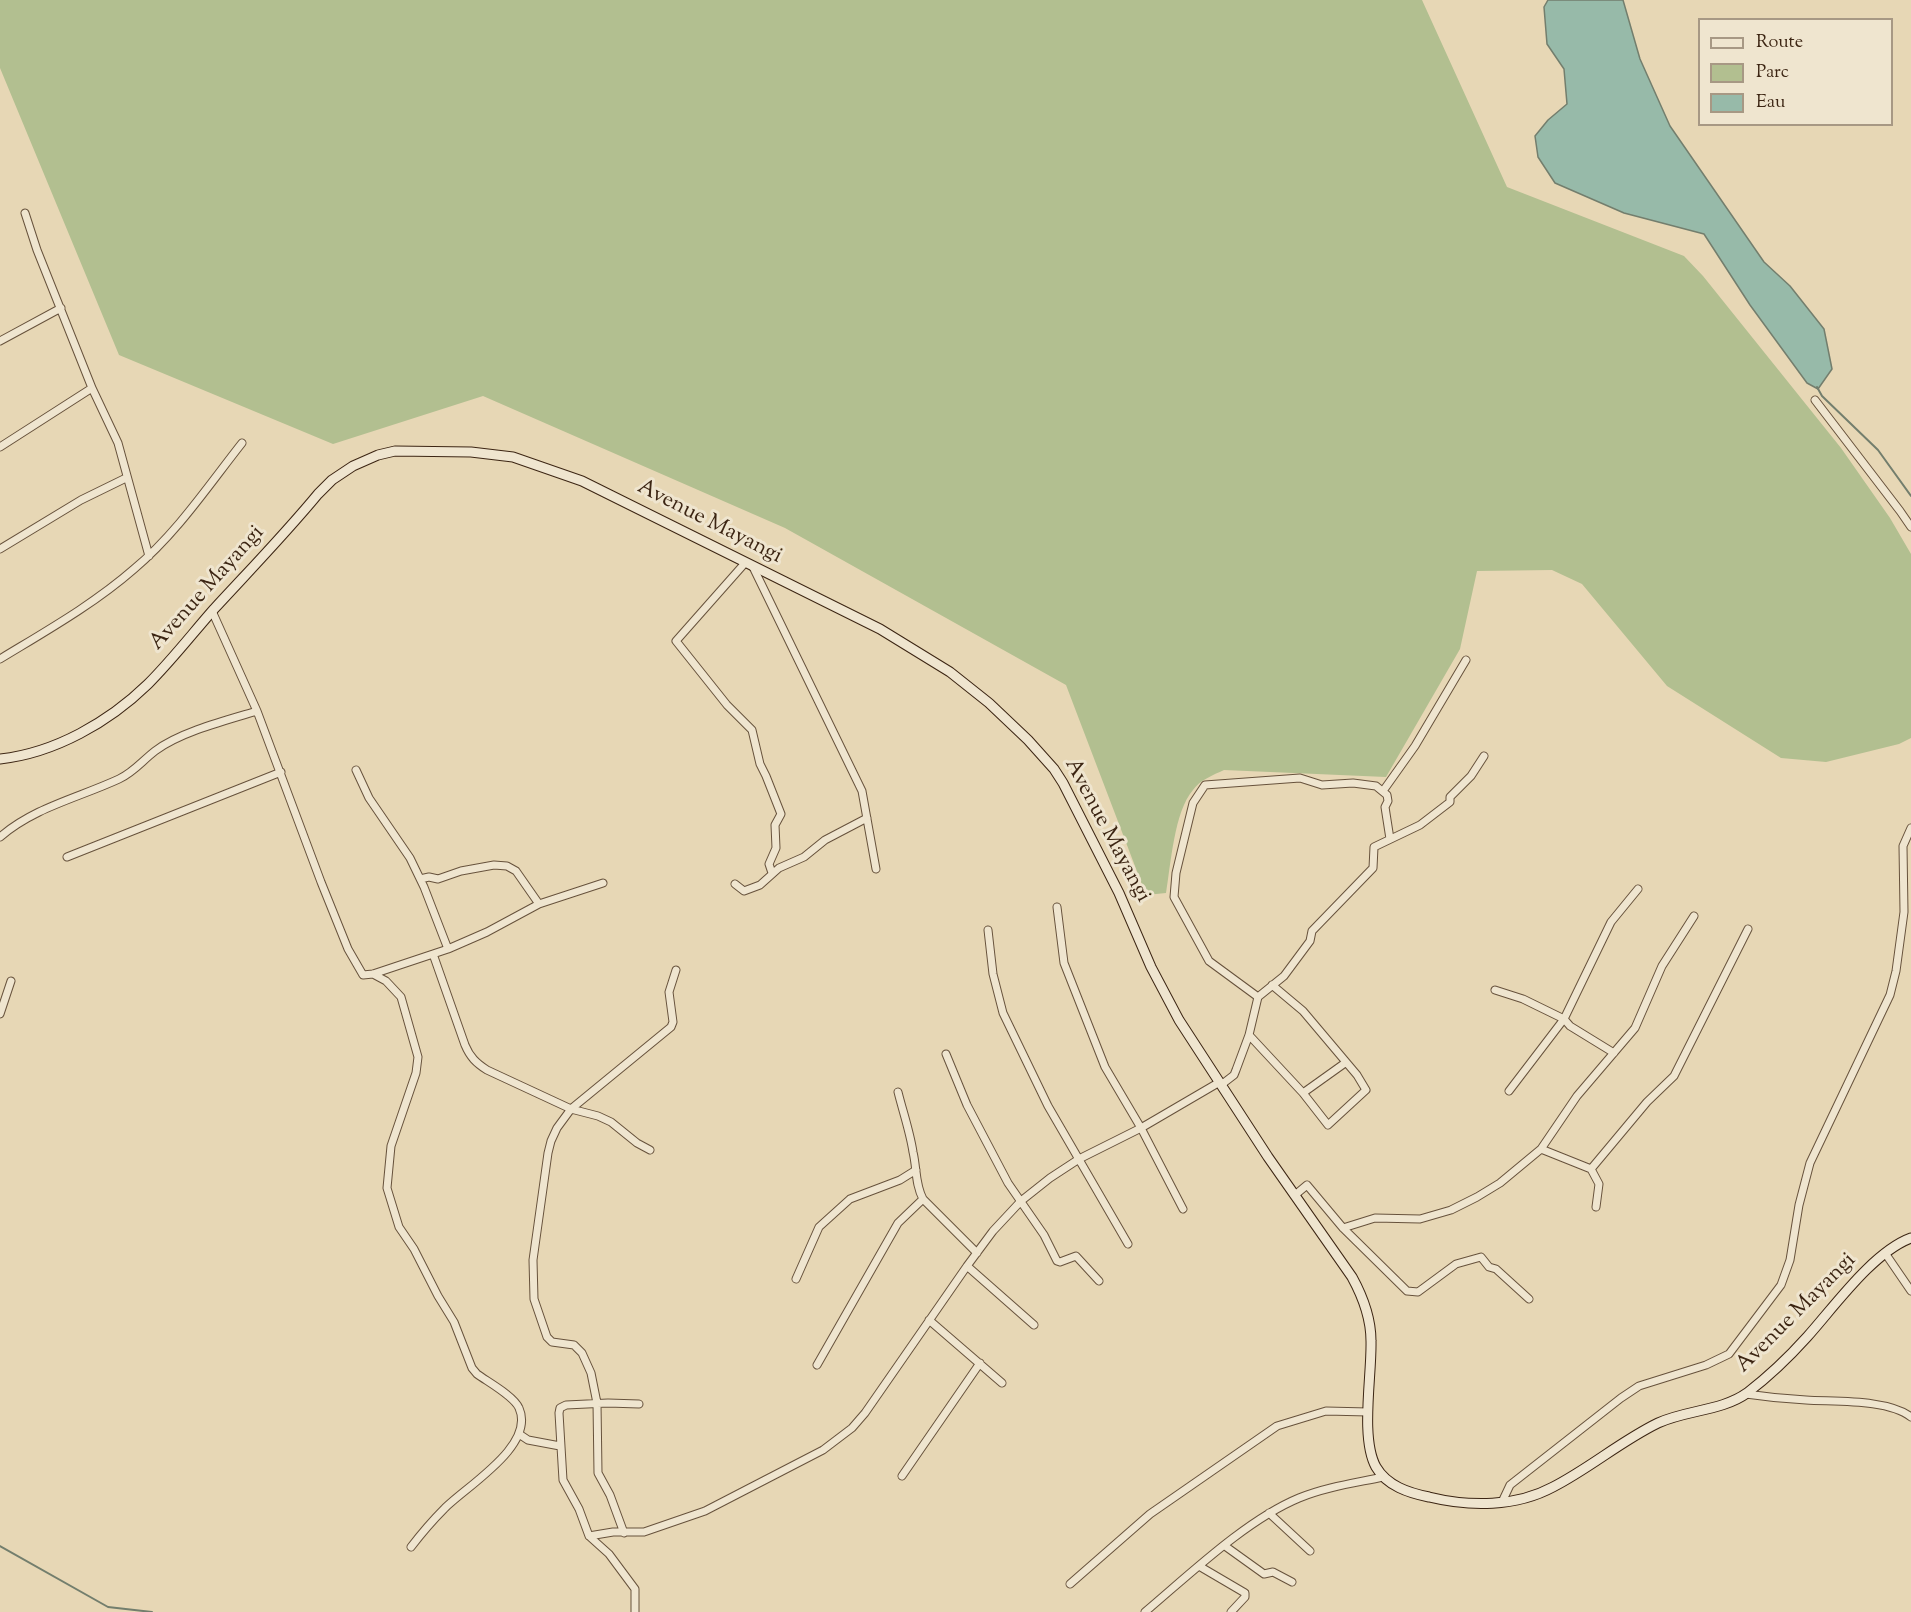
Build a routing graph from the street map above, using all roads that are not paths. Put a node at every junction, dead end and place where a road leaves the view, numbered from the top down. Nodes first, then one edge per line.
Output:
1 (25, 213) dead end
2 (61, 308) junction
3 (0, 341) edge
4 (92, 388) junction
5 (1815, 400) dead end
6 (242, 443) dead end
7 (0, 447) edge
8 (126, 478) junction
9 (1911, 528) edge
10 (0, 549) edge
11 (149, 556) junction
12 (749, 565) junction
13 (212, 611) junction
14 (0, 659) edge
15 (1466, 660) dead end
16 (257, 711) junction
17 (1484, 756) dead end
18 (0, 759) edge
19 (356, 770) dead end
20 (281, 772) junction
21 (1383, 791) junction
22 (867, 818) junction
23 (1911, 828) edge
24 (0, 837) edge
25 (1390, 838) junction
26 (67, 857) dead end
27 (876, 869) dead end
28 (772, 873) junction
29 (420, 879) junction
30 (603, 883) dead end
31 (735, 884) dead end
32 (1638, 889) dead end
33 (539, 904) junction
34 (1057, 907) dead end
35 (1694, 916) dead end
36 (1748, 929) dead end
37 (988, 930) dead end
38 (448, 949) junction
39 (433, 954) junction
40 (676, 970) dead end
41 (373, 974) junction
42 (11, 981) dead end
43 (1272, 985) junction
44 (1495, 990) dead end
45 (1258, 997) junction
46 (0, 1014) edge
47 (1564, 1019) junction
48 (1249, 1035) junction
49 (1614, 1053) junction
50 (946, 1054) dead end
51 (1345, 1063) junction
52 (1220, 1084) junction
53 (1509, 1091) dead end
54 (898, 1092) dead end
55 (1303, 1093) junction
56 (571, 1109) junction
57 (1141, 1128) junction
58 (1541, 1149) junction
59 (650, 1150) dead end
60 (1079, 1159) junction
61 (1591, 1169) junction
62 (916, 1170) junction
63 (1295, 1195) junction
64 (923, 1199) junction
65 (1022, 1201) junction
66 (1596, 1207) dead end
67 (1183, 1209) dead end
68 (1343, 1228) junction
69 (1911, 1238) edge
70 (1128, 1244) dead end
71 (977, 1253) junction
72 (1885, 1253) junction
73 (967, 1266) junction
74 (796, 1279) dead end
75 (1099, 1281) dead end
76 (1911, 1291) edge
77 (1529, 1299) dead end
78 (929, 1320) junction
79 (1034, 1325) dead end
80 (980, 1363) junction
81 (817, 1365) dead end
82 (1002, 1383) dead end
83 (1746, 1394) junction
84 (597, 1403) junction
85 (639, 1404) dead end
86 (1368, 1412) junction
87 (1911, 1418) edge
88 (519, 1434) junction
89 (560, 1446) junction
90 (902, 1476) dead end
91 (1383, 1477) junction
92 (1502, 1502) junction
93 (1269, 1513) junction
94 (624, 1533) junction
95 (589, 1536) junction
96 (1225, 1546) junction
97 (411, 1547) dead end
98 (1310, 1551) dead end
99 (1199, 1566) junction
100 (1292, 1582) dead end
101 (1070, 1584) dead end
102 (635, 1612) edge
103 (1145, 1612) edge
104 (1231, 1612) edge

1 - 2 street
2 - 3 street
2 - 4 street
4 - 7 street
4 - 8 street
5 - 9 street
6 - 11 street
8 - 10 street
8 - 11 street
11 - 14 street
12 - 13 street, Avenue Mayangi
12 - 22 street
12 - 28 street
12 - 52 street, Avenue Mayangi
13 - 16 street
13 - 18 street, Avenue Mayangi
15 - 21 street
16 - 20 street
16 - 24 street
17 - 25 street
19 - 29 street
20 - 26 street
20 - 41 street
21 - 25 street
21 - 45 street
22 - 27 street
22 - 28 street
23 - 92 street
25 - 43 street
28 - 31 street
29 - 33 street
29 - 38 street
30 - 33 street
32 - 47 street
33 - 38 street
34 - 57 street
35 - 49 street
36 - 61 street
37 - 60 street
38 - 39 street
39 - 41 street
39 - 56 street
40 - 56 street
41 - 88 street
42 - 46 street
43 - 45 street
43 - 51 street
44 - 47 street
45 - 48 street
47 - 49 street
47 - 53 street
48 - 52 street
48 - 55 street
49 - 58 street
50 - 65 street
51 - 55 street
51 - 55 street
52 - 57 street
52 - 63 street, Avenue Mayangi
54 - 62 street
56 - 59 street
56 - 84 street
57 - 60 street
57 - 67 street
58 - 61 street
58 - 68 street
60 - 65 street
60 - 70 street
61 - 66 street
62 - 64 street
62 - 74 street
63 - 68 street
63 - 86 street, Avenue Mayangi
64 - 71 street
64 - 81 street
65 - 71 street
65 - 75 street
68 - 77 street
69 - 72 street, Avenue Mayangi
71 - 73 street
72 - 76 street
72 - 83 street, Avenue Mayangi
73 - 78 street
73 - 79 street
78 - 80 street
78 - 94 street
80 - 82 street
80 - 90 street
83 - 87 street
83 - 92 street, Avenue Mayangi
84 - 85 street
84 - 89 street
84 - 94 street
86 - 91 street, Avenue Mayangi
86 - 101 street
88 - 89 street
88 - 97 street
89 - 95 street
91 - 92 street, Avenue Mayangi
91 - 93 street
93 - 96 street
93 - 98 street
94 - 95 street
95 - 102 street
96 - 99 street
96 - 100 street
99 - 103 street
99 - 104 street

